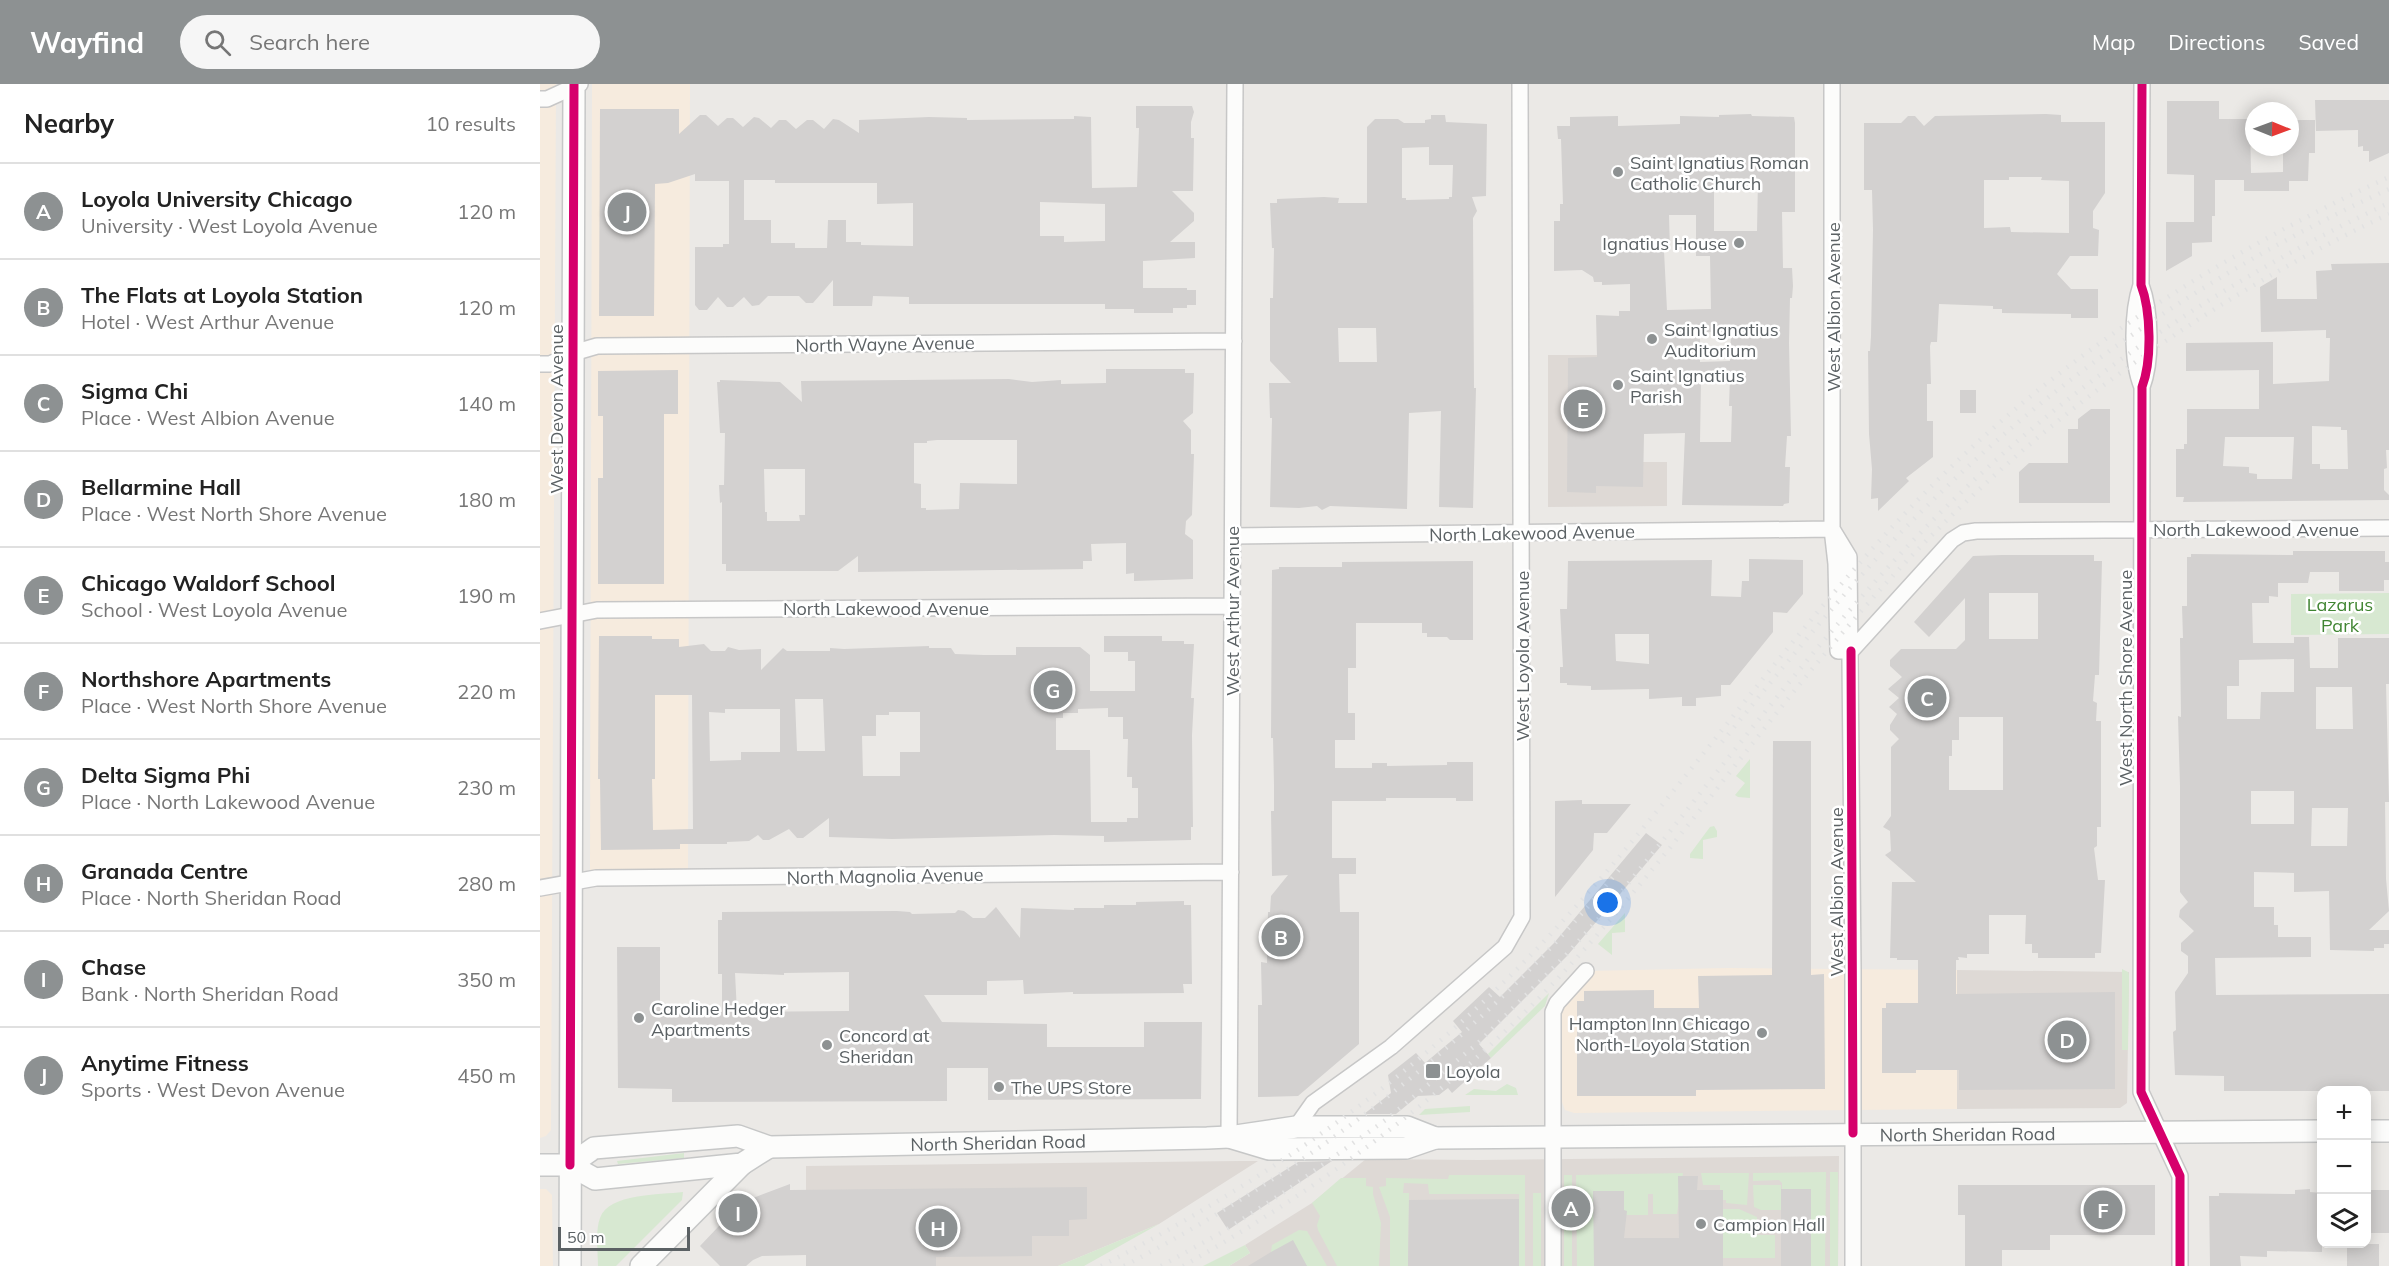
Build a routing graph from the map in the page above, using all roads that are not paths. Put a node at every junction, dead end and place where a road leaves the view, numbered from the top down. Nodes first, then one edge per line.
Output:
1 (1235, 84) edge
2 (1520, 84) edge
3 (1832, 84) edge
4 (2142, 84) edge
5 (576, 85) edge
6 (540, 99) edge
7 (1234, 341) junction
8 (573, 353) junction
9 (540, 364) edge
10 (2389, 528) edge
11 (1832, 529) junction
12 (2141, 530) junction
13 (1522, 533) junction
14 (1233, 536) junction
15 (1232, 606) junction
16 (572, 614) junction
17 (540, 621) edge
18 (1851, 651) junction
19 (1231, 872) junction
20 (571, 884) junction
21 (540, 888) edge
22 (1586, 971) dead end
23 (1296, 1127) junction
24 (2159, 1131) junction
25 (2317, 1131) edge
26 (2371, 1131) edge
27 (2389, 1131) edge
28 (1853, 1134) junction
29 (1229, 1137) junction
30 (1435, 1138) junction
31 (1553, 1138) junction
32 (768, 1147) junction
33 (741, 1164) junction
34 (570, 1165) junction
35 (540, 1166) edge
36 (570, 1266) edge
37 (641, 1266) edge
38 (1553, 1266) edge
39 (1853, 1266) edge
40 (2180, 1266) edge

1 - 7 street, West Arthur Avenue
2 - 13 street, West Loyola Avenue
3 - 11 street, West Albion Avenue
4 - 12 street, West North Shore Avenue
5 - 6 street
5 - 8 main road, West Devon Avenue
7 - 8 street, North Wayne Avenue
7 - 14 street, West Arthur Avenue
8 - 9 street, North Wayne Avenue
8 - 16 main road, West Devon Avenue
10 - 12 street, North Lakewood Avenue
11 - 13 street, North Lakewood Avenue
11 - 18 street, West Albion Avenue
12 - 18 street, North Lakewood Avenue
12 - 24 street, West North Shore Avenue
13 - 14 street, North Lakewood Avenue
13 - 23 street, West Loyola Avenue
14 - 15 street, West Arthur Avenue
15 - 16 street, North Lakewood Avenue
15 - 19 street, West Arthur Avenue
16 - 17 street, North Lakewood Avenue
16 - 20 main road, West Devon Avenue
18 - 28 street, West Albion Avenue
19 - 20 street, North Magnolia Avenue
19 - 29 street, West Arthur Avenue
20 - 21 street, North Magnolia Avenue
20 - 34 main road, West Devon Avenue
22 - 31 street
23 - 29 main road, North Sheridan Road
23 - 30 main road, North Sheridan Road
24 - 25 main road, North Sheridan Road
24 - 28 main road, North Sheridan Road
24 - 40 street, West North Shore Avenue
26 - 27 main road
28 - 31 main road, North Sheridan Road
28 - 39 street, West Albion Avenue
29 - 30 main road, North Sheridan Road
29 - 32 main road, North Sheridan Road
30 - 31 main road, North Sheridan Road
31 - 38 street
32 - 33 main road
32 - 34 main road, North Sheridan Road
33 - 34 main road
33 - 37 main road
34 - 35 main road
34 - 36 main road, West Devon Avenue

